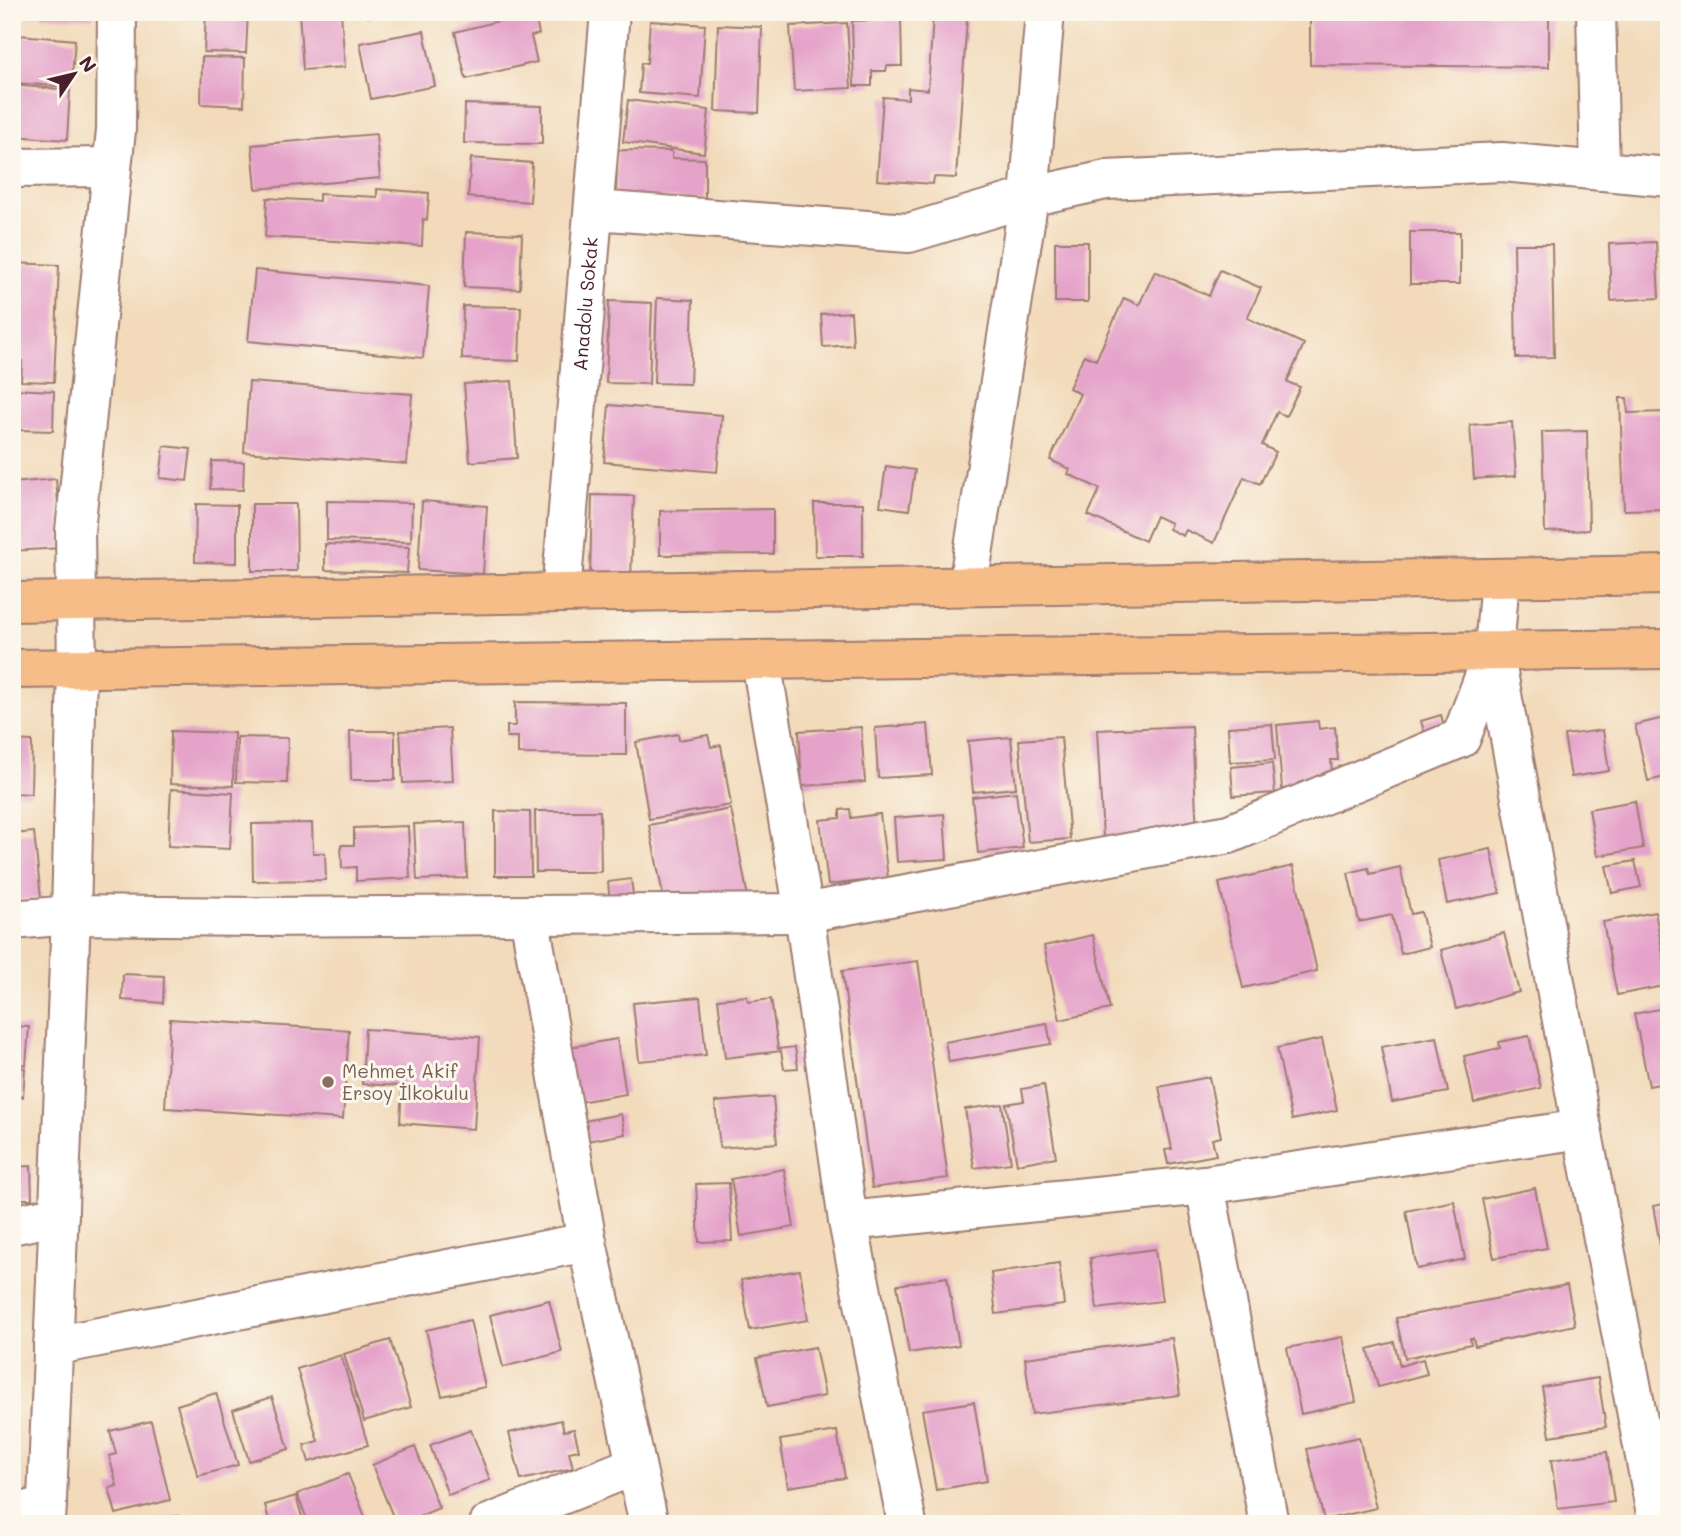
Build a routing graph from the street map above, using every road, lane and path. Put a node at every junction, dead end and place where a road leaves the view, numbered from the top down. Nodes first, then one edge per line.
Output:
1 (117, 12) edge
2 (610, 12) edge
3 (1045, 12) edge
4 (1596, 12) edge
5 (112, 167) junction
6 (12, 168) edge
7 (1600, 171) junction
8 (1669, 177) edge
9 (1029, 197) junction
10 (594, 210) junction
11 (1669, 575) edge
12 (1500, 578) junction
13 (968, 586) junction
14 (561, 593) junction
15 (75, 601) junction
16 (12, 602) edge
17 (1669, 649) edge
18 (1494, 651) junction
19 (761, 661) junction
20 (12, 669) edge
21 (77, 669) junction
22 (804, 913) junction
23 (71, 915) junction
24 (529, 915) junction
25 (12, 920) edge
26 (1582, 1129) junction
27 (1205, 1185) junction
28 (59, 1215) junction
29 (848, 1222) junction
30 (12, 1224) edge
31 (587, 1242) junction
32 (53, 1346) junction
33 (636, 1465) junction
34 (35, 1514) edge
35 (489, 1524) edge
36 (649, 1524) edge
37 (907, 1524) edge
38 (1269, 1524) edge
39 (1658, 1524) edge

1 - 5 street
2 - 10 street, Anadolu Sokak
3 - 9 street
4 - 7 street
5 - 6 street
5 - 15 street
7 - 8 street
7 - 9 street
9 - 10 street
9 - 13 street
10 - 14 street, Anadolu Sokak
11 - 12 main road
12 - 13 main road
12 - 18 street
13 - 14 main road
14 - 15 main road
15 - 16 main road
15 - 21 street
17 - 18 main road
18 - 19 main road
18 - 22 street
18 - 26 street
19 - 21 main road
19 - 22 street
20 - 21 main road
21 - 23 street
22 - 24 street
22 - 29 street
23 - 24 street
23 - 25 street
23 - 28 street
24 - 31 street
26 - 27 street
26 - 39 street
27 - 29 street
27 - 38 street
28 - 30 street
28 - 32 street
29 - 37 street
31 - 32 street
31 - 33 street
32 - 34 street
33 - 35 street
33 - 36 street

